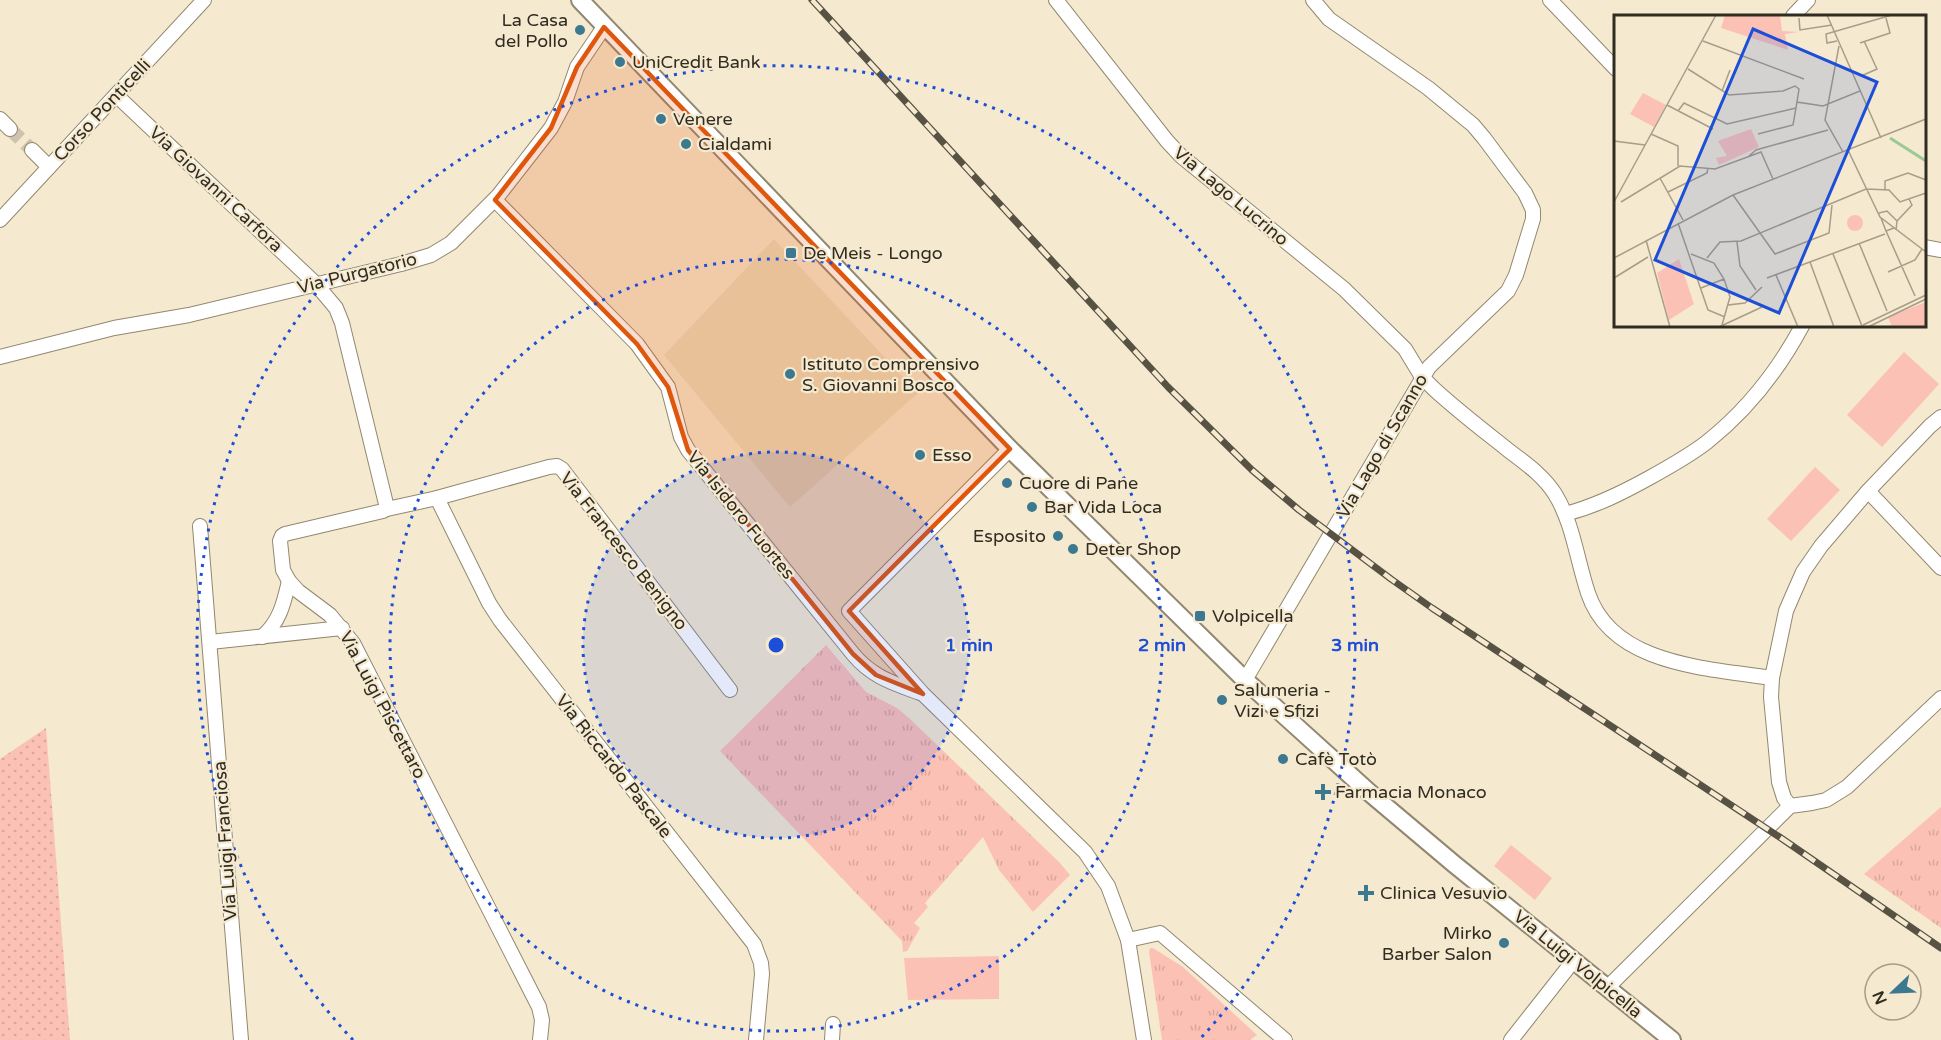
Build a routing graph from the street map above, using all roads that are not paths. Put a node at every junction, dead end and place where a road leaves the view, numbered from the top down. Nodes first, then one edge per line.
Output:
1 (204, 0) edge
2 (580, 0) edge
3 (1056, 0) edge
4 (1313, 0) edge
5 (1550, 0) edge
6 (1808, 0) edge
7 (1794, 15) edge
8 (604, 27) junction
9 (1614, 67) edge
10 (116, 95) junction
11 (32, 150) tunnel mouth
12 (49, 167) junction
13 (495, 200) junction
14 (0, 220) edge
15 (1926, 248) edge
16 (1941, 250) edge
17 (315, 284) junction
18 (1801, 327) edge
19 (0, 357) edge
20 (1422, 377) junction
21 (1941, 417) edge
22 (1010, 449) junction
23 (1868, 491) junction
24 (437, 498) junction
25 (387, 509) junction
26 (1565, 514) junction
27 (200, 526) dead end
28 (1941, 568) edge
29 (289, 581) junction
30 (342, 628) junction
31 (262, 636) junction
32 (210, 642) junction
33 (1772, 678) junction
34 (1245, 680) junction
35 (730, 690) dead end
36 (923, 694) junction
37 (1941, 698) edge
38 (1790, 806) junction
39 (1128, 940) junction
40 (1574, 960) junction
41 (1608, 987) junction
42 (833, 1024) dead end
43 (241, 1040) edge
44 (540, 1040) edge
45 (756, 1040) edge
46 (832, 1040) edge
47 (1143, 1040) edge
48 (1285, 1040) edge
49 (1511, 1040) edge
50 (1672, 1040) edge

1 - 10 street, Corso Ponticelli
2 - 8 street, Via Luigi Volpicella
3 - 20 street, Via Lago Lucrino
4 - 20 street, Via Lago di Scanno
5 - 9 street
6 - 7 street
8 - 13 street, Via Purgatorio
8 - 22 street, Via Luigi Volpicella
10 - 12 street, Corso Ponticelli
10 - 17 street, Via Giovanni Carfora
11 - 12 street
12 - 14 street, Corso Ponticelli
13 - 17 street, Via Purgatorio
13 - 36 street, Via Isidoro Fuortes
15 - 16 street
17 - 19 street, Via Purgatorio
17 - 25 street
18 - 26 street
20 - 26 street, Via Lago Lucrino
20 - 34 street, Via Lago di Scanno
21 - 23 street
22 - 34 street, Via Luigi Volpicella
22 - 36 street, Via Isidoro Fuortes
23 - 28 street
23 - 33 street
24 - 25 street, Via Francesco Benigno
24 - 35 street, Via Francesco Benigno
24 - 45 street, Via Riccardo Pascale
25 - 29 street
26 - 33 street, Via Lago Lucrino
27 - 32 street, Via Luigi Franciosa
29 - 30 street, Via Luigi Piscettaro
29 - 31 street
30 - 31 street
30 - 44 street, Via Luigi Piscettaro
31 - 32 street
32 - 43 street, Via Luigi Franciosa
33 - 38 street
34 - 40 street, Via Luigi Volpicella
36 - 39 street, Via Isidoro Fuortes
37 - 38 street
38 - 41 street
39 - 47 street, Via Isidoro Fuortes
39 - 48 street
40 - 41 street, Via Luigi Volpicella
40 - 49 street
41 - 50 street, Via Luigi Volpicella
42 - 46 street

